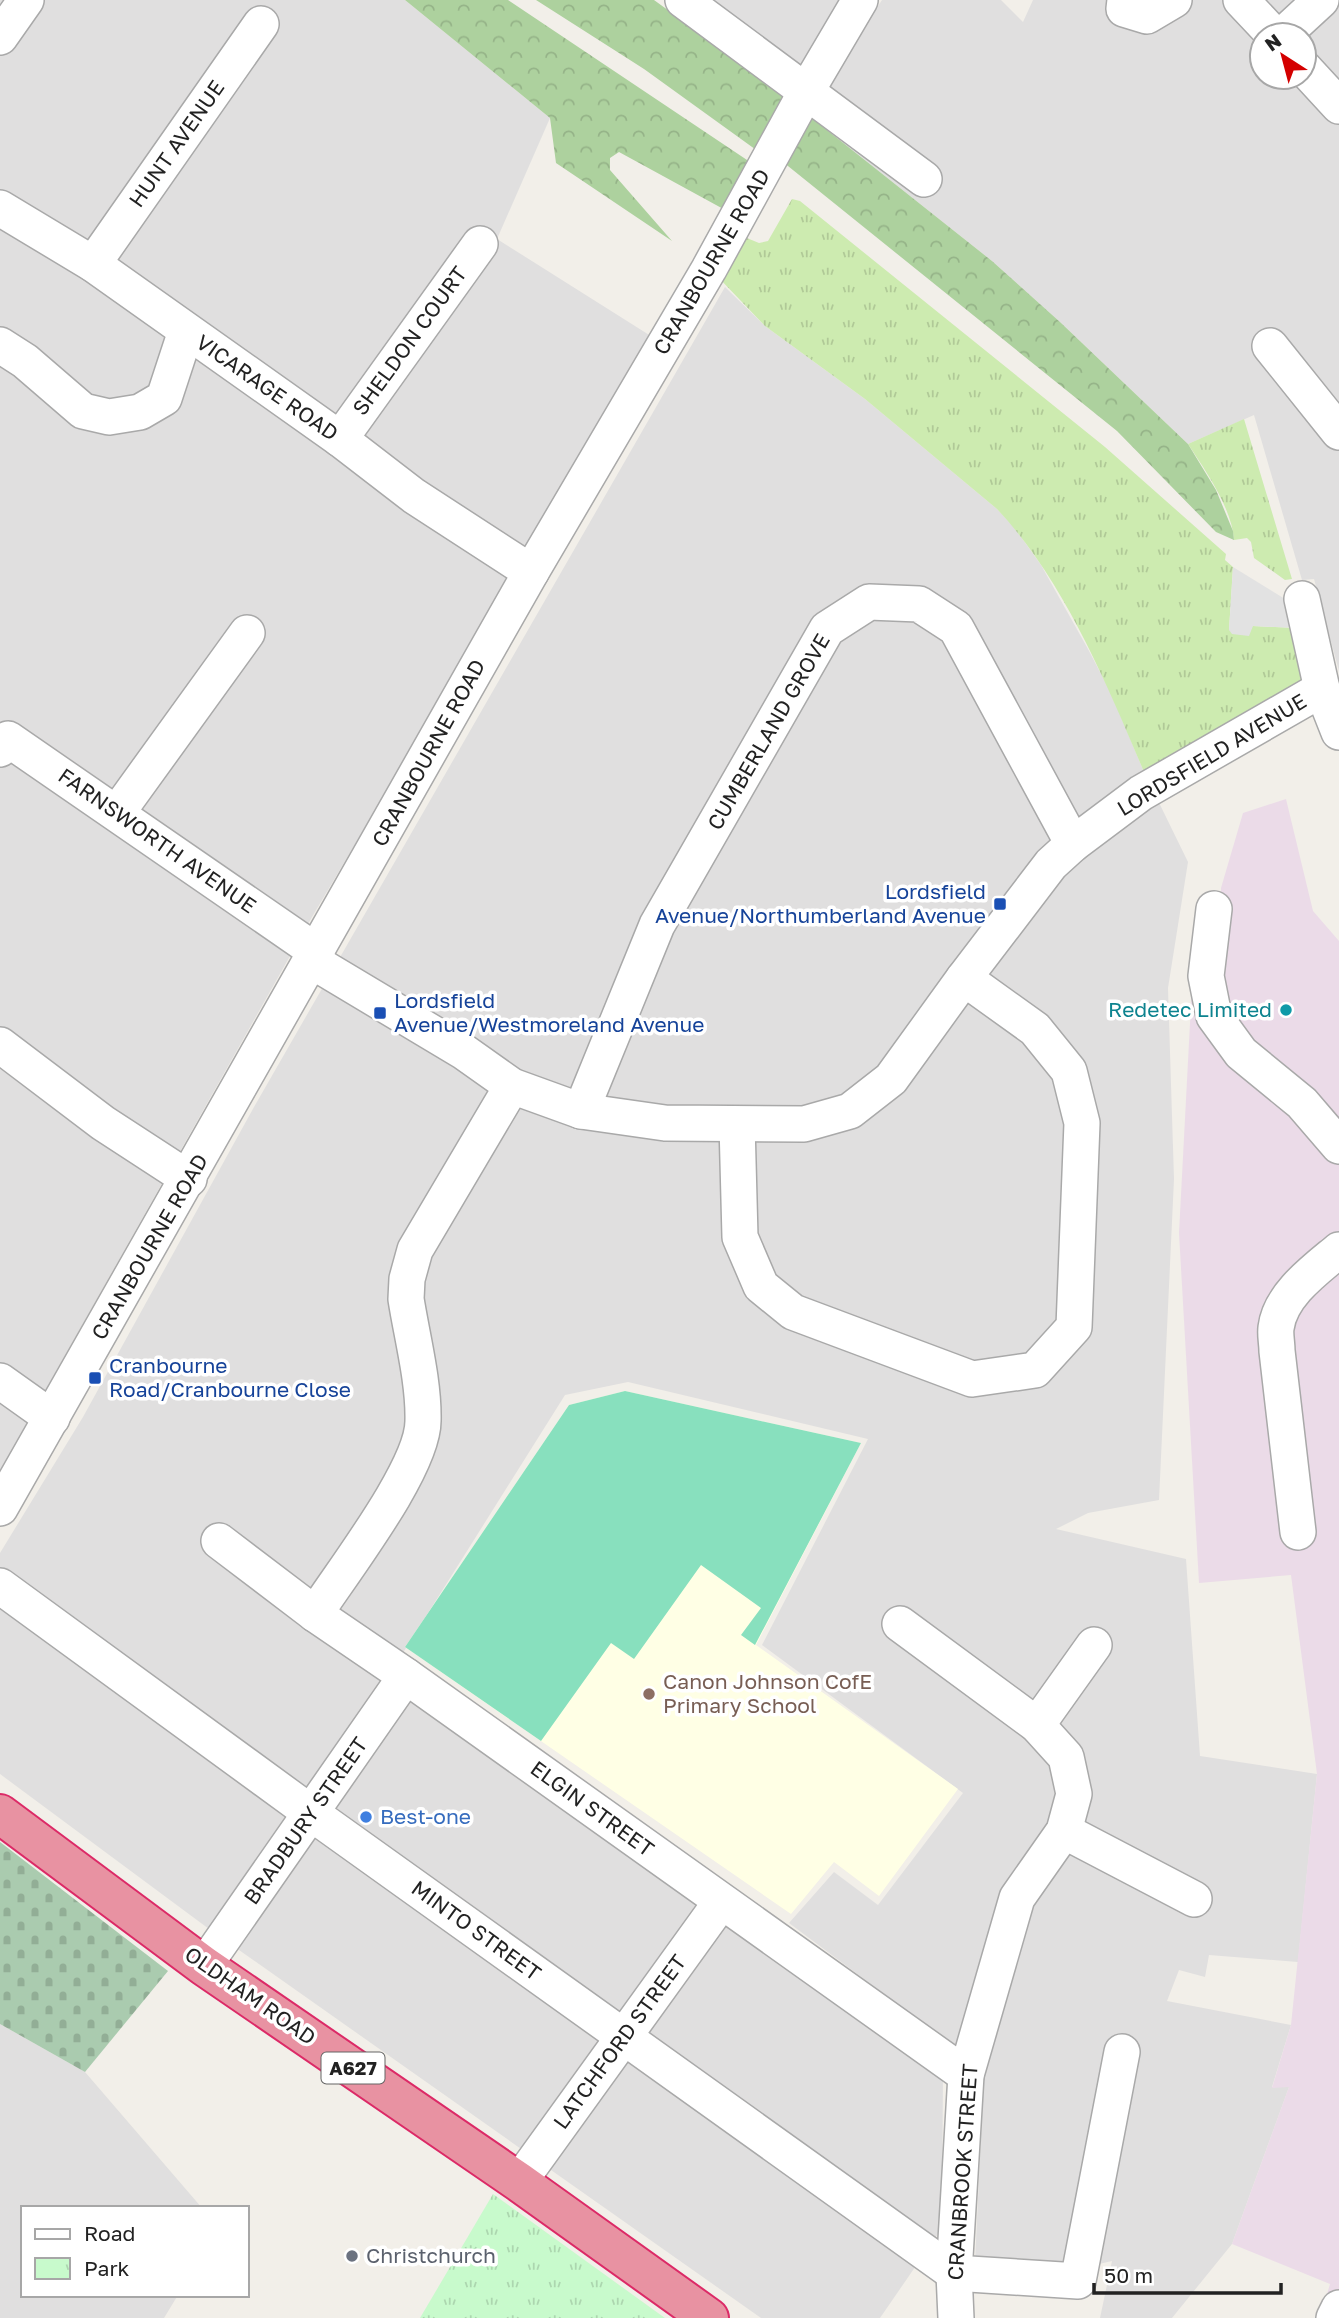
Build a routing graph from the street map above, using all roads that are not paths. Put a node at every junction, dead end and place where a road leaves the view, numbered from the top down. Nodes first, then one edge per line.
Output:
1 (26, 0) edge
2 (683, 0) edge
3 (860, 0) edge
4 (1125, 0) edge
5 (1174, 0) edge
6 (1241, 0) edge
7 (1321, 0) edge
8 (1261, 21) edge
9 (1298, 21) edge
10 (261, 24) dead end
11 (0, 37) edge
12 (1318, 83) edge
13 (804, 97) junction
14 (1339, 106) edge
15 (924, 178) dead end
16 (0, 208) edge
17 (480, 244) dead end
18 (93, 264) junction
19 (186, 331) junction
20 (0, 345) edge
21 (1270, 346) dead end
22 (1339, 432) edge
23 (340, 439) junction
24 (531, 572) junction
25 (1303, 599) dead end
26 (247, 633) dead end
27 (1322, 689) junction
28 (1339, 733) edge
29 (0, 749) edge
30 (117, 813) junction
31 (1073, 844) junction
32 (1214, 909) dead end
33 (315, 956) junction
34 (964, 978) junction
35 (0, 1045) edge
36 (512, 1086) junction
37 (580, 1111) junction
38 (737, 1124) junction
39 (1339, 1146) edge
40 (189, 1179) junction
41 (1339, 1250) edge
42 (0, 1381) edge
43 (52, 1418) junction
44 (0, 1508) edge
45 (1298, 1532) dead end
46 (219, 1541) dead end
47 (0, 1586) edge
48 (315, 1614) junction
49 (900, 1624) dead end
50 (1094, 1645) dead end
51 (406, 1676) junction
52 (1037, 1725) junction
53 (311, 1813) junction
54 (0, 1814) edge
55 (1064, 1831) junction
56 (1194, 1899) dead end
57 (721, 1902) junction
58 (204, 1966) junction
59 (625, 2037) junction
60 (1122, 2052) dead end
61 (966, 2075) junction
62 (519, 2182) junction
63 (954, 2273) junction
64 (1339, 2308) edge
65 (709, 2318) edge
66 (956, 2318) edge
67 (1334, 2318) edge

1 - 11 street
2 - 13 street
3 - 13 street, CRANBOURNE ROAD
4 - 5 street
6 - 8 street
7 - 9 street
10 - 18 street, HUNT AVENUE
12 - 14 street
13 - 15 street
13 - 24 street, CRANBOURNE ROAD
16 - 18 street, VICARAGE ROAD
17 - 23 street, SHELDON COURT
18 - 19 street, VICARAGE ROAD
19 - 20 street
19 - 23 street, VICARAGE ROAD
21 - 22 street
23 - 24 street, VICARAGE ROAD
24 - 33 street, CRANBOURNE ROAD
25 - 27 street
26 - 30 street
27 - 28 street
27 - 31 street, LORDSFIELD AVENUE
29 - 30 street, FARNSWORTH AVENUE
30 - 33 street, FARNSWORTH AVENUE
31 - 34 street, LORDSFIELD AVENUE
31 - 37 street, CUMBERLAND GROVE
32 - 39 street
33 - 36 street, LORDSFIELD AVENUE
33 - 40 street, CRANBOURNE ROAD
34 - 38 street, LORDSFIELD AVENUE
34 - 38 street
35 - 40 street
36 - 37 street, LORDSFIELD AVENUE
36 - 48 street
37 - 38 street, LORDSFIELD AVENUE
40 - 43 street, CRANBOURNE ROAD
41 - 45 street
42 - 43 street
43 - 44 street, CRANBOURNE ROAD
46 - 48 street, ELGIN STREET
47 - 53 street, MINTO STREET
48 - 51 street, ELGIN STREET
49 - 52 street, CRANBROOK STREET
50 - 52 street
51 - 53 street, BRADBURY STREET
51 - 57 street, ELGIN STREET
52 - 55 street, CRANBROOK STREET
53 - 58 street, BRADBURY STREET
53 - 59 street, MINTO STREET
54 - 58 highway, OLDHAM ROAD / A627
55 - 56 street
55 - 61 street, CRANBROOK STREET
57 - 59 street, LATCHFORD STREET
57 - 61 street, ELGIN STREET
58 - 62 highway, OLDHAM ROAD / A627
59 - 62 street, LATCHFORD STREET
59 - 63 street, MINTO STREET
60 - 63 street
61 - 63 street, CRANBROOK STREET
62 - 65 highway, OLDHAM ROAD / A627
63 - 66 street, CRANBROOK STREET
64 - 67 street

